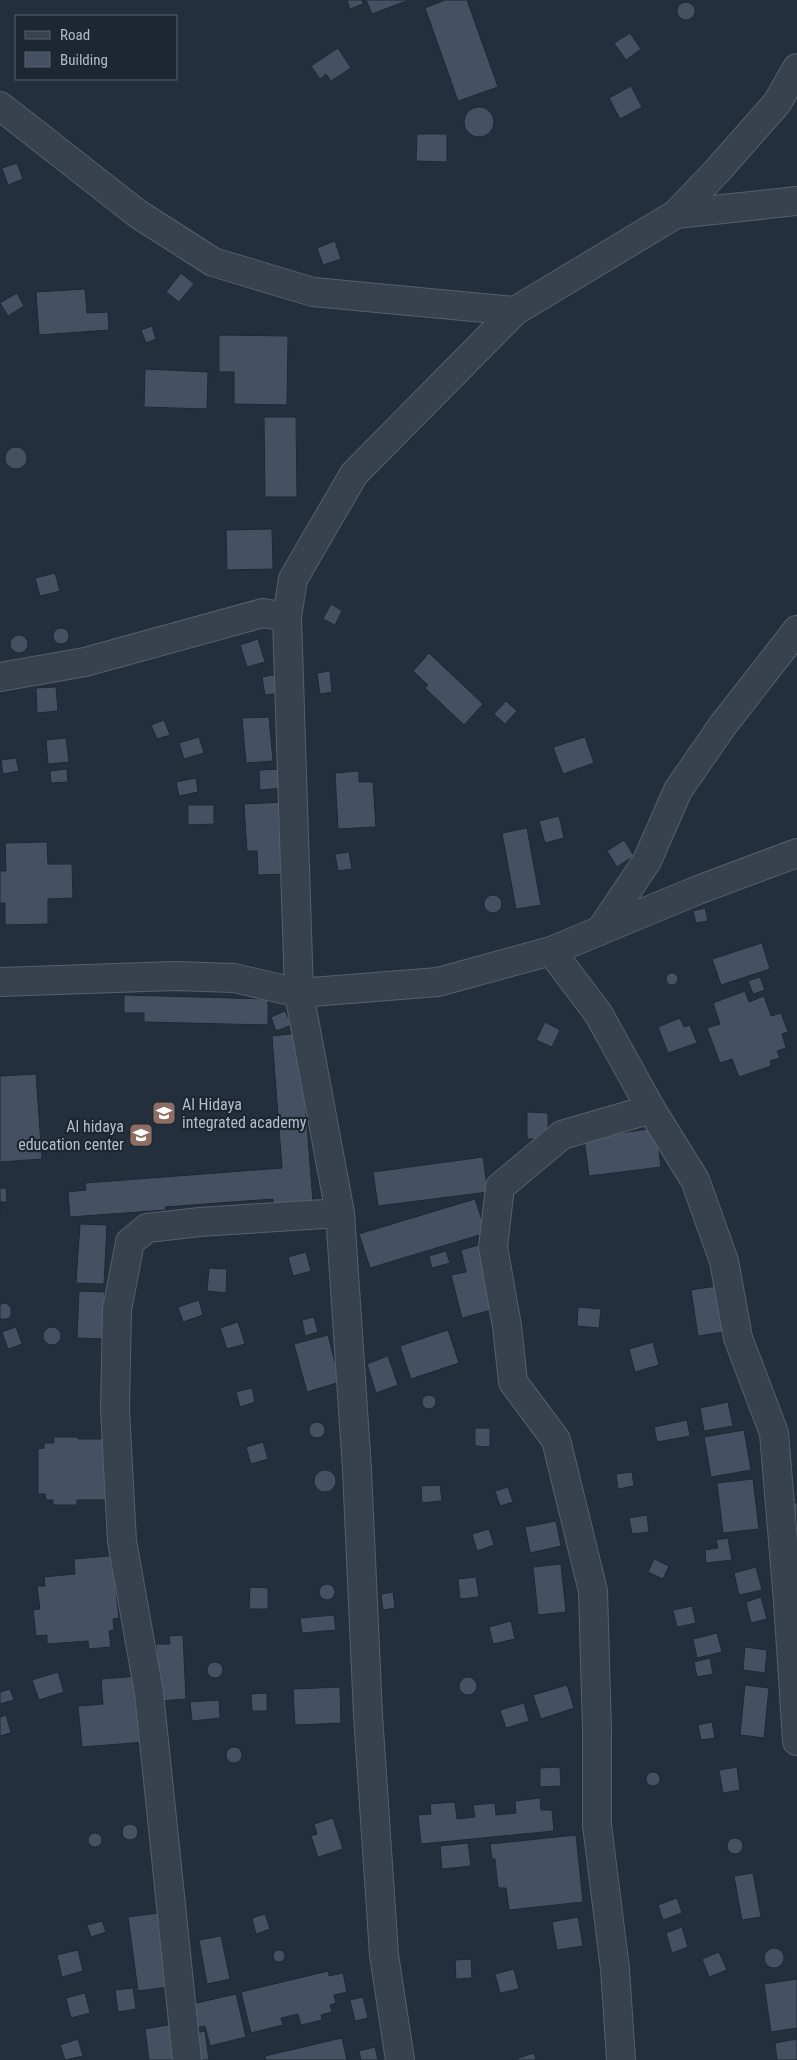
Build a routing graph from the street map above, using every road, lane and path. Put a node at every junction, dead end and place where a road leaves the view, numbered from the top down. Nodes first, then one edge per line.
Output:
1 (797, 68) edge
2 (0, 106) edge
3 (797, 201) edge
4 (676, 214) junction
5 (515, 311) junction
6 (287, 617) junction
7 (797, 630) edge
8 (0, 677) edge
9 (797, 853) edge
10 (600, 931) junction
11 (551, 951) junction
12 (0, 982) edge
13 (299, 992) junction
14 (651, 1109) junction
15 (340, 1214) junction
16 (797, 1741) edge
17 (187, 2060) edge
18 (400, 2060) edge
19 (620, 2060) edge

1 - 4 street
2 - 5 street
3 - 4 street
4 - 5 street
5 - 6 street
6 - 8 street
6 - 13 street
7 - 10 street
9 - 10 street
10 - 11 street
11 - 13 street
11 - 14 street
12 - 13 street
13 - 15 street
14 - 16 street
14 - 19 street
15 - 17 street
15 - 18 street

